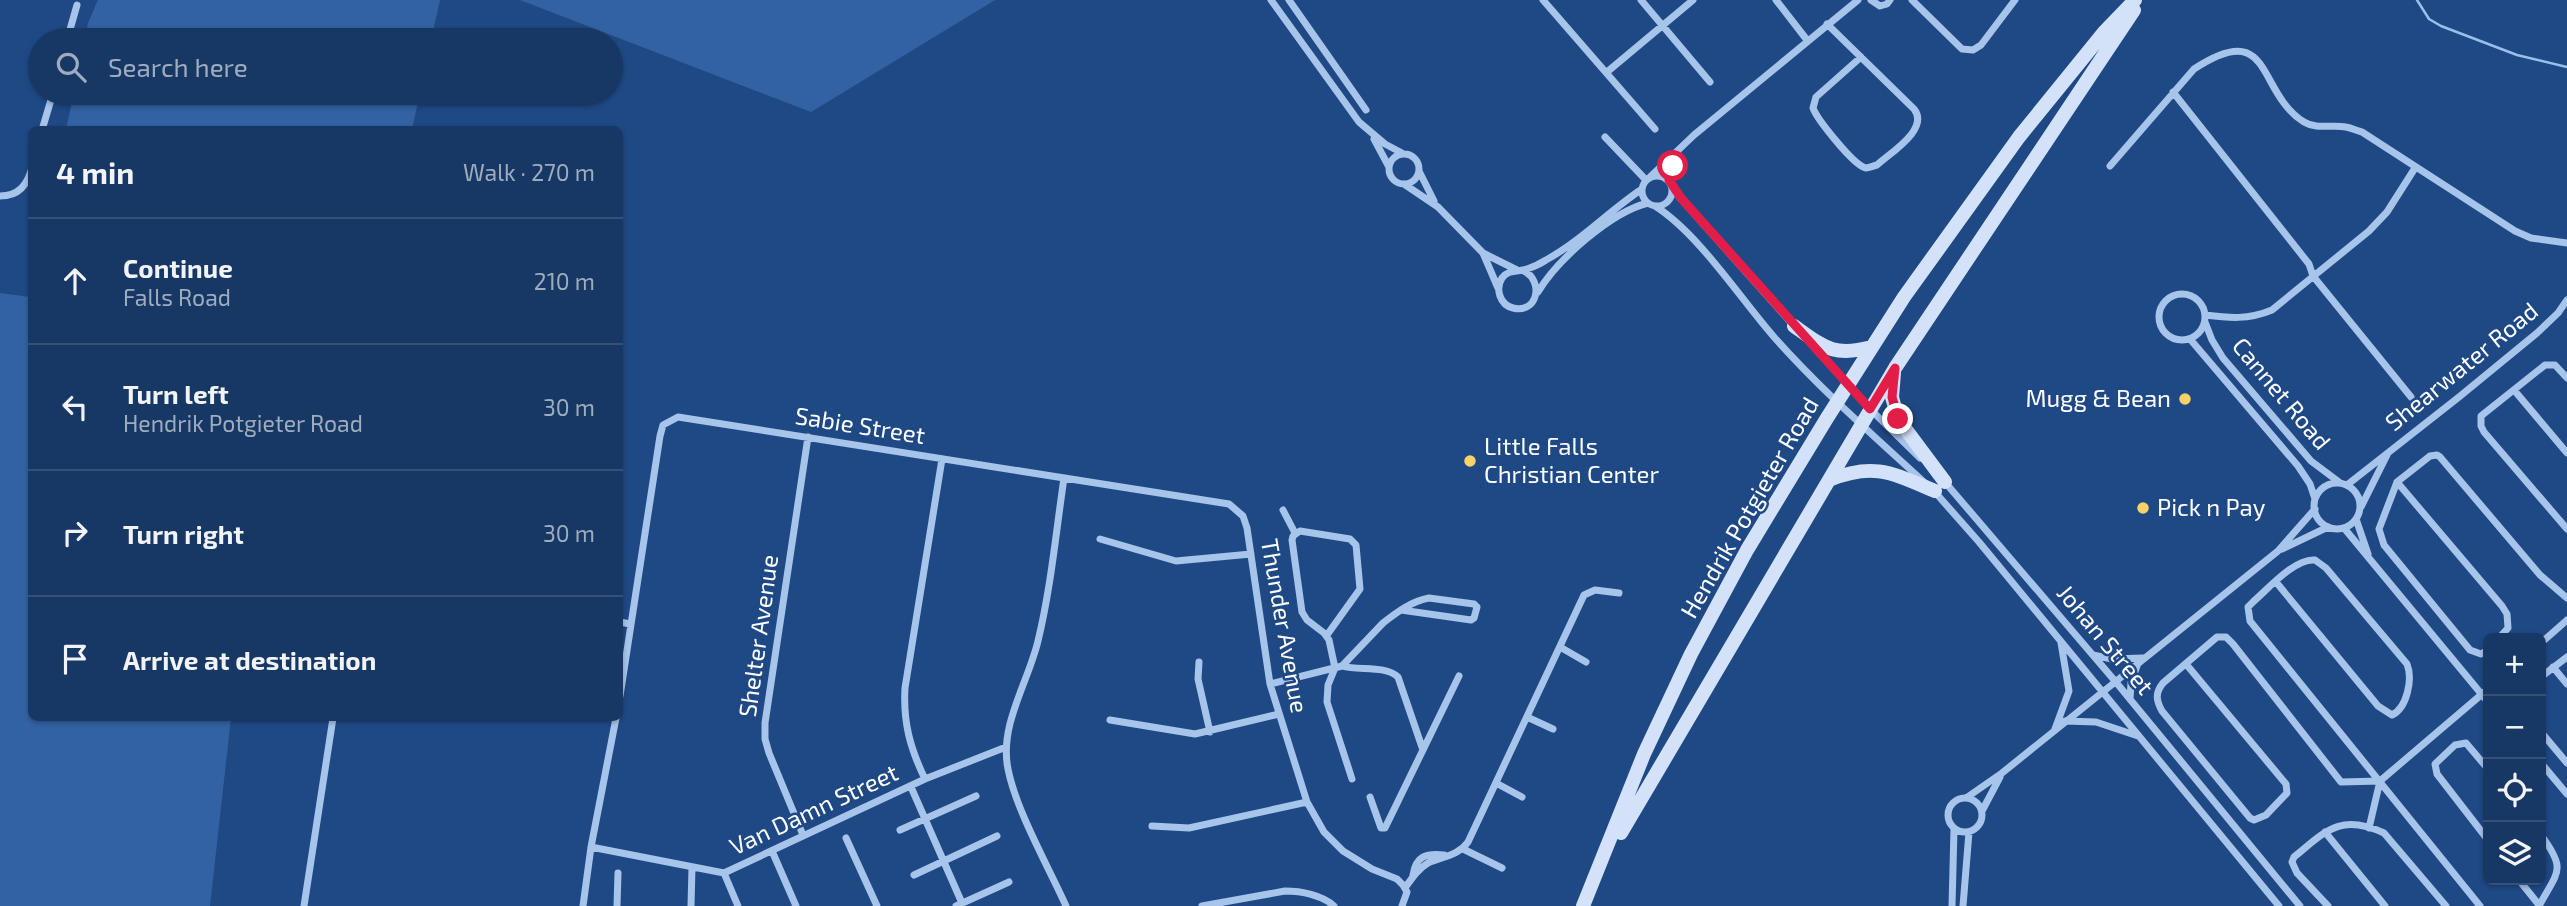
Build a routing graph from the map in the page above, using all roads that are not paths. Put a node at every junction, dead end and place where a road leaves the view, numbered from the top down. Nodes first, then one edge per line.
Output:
1 (1271, 0) edge
2 (1289, 0) edge
3 (1543, 0) edge
4 (1641, 0) edge
5 (1693, 0) edge
6 (1776, 0) edge
7 (1858, 0) edge
8 (1871, 0) edge
9 (1890, 0) edge
10 (1912, 0) edge
11 (2015, 0) edge
12 (2134, 0) edge
13 (2141, 0) edge
14 (77, 5) dead end
15 (1826, 24) junction
16 (1662, 25) junction
17 (70, 28) edge
18 (1807, 40) junction
19 (1861, 57) junction
20 (1606, 72) junction
21 (1710, 82) dead end
22 (2173, 92) junction
23 (49, 105) edge
24 (1366, 110) dead end
25 (43, 126) edge
26 (1655, 129) dead end
27 (1370, 132) junction
28 (1605, 137) dead end
29 (1678, 150) junction
30 (1402, 153) junction
31 (2110, 166) dead end
32 (1389, 167) junction
33 (2415, 168) junction
34 (1419, 170) junction
35 (28, 177) edge
36 (1648, 178) junction
37 (1670, 183) junction
38 (1404, 184) junction
39 (1642, 189) junction
40 (0, 196) edge
41 (1652, 204) junction
42 (1438, 207) junction
43 (2554, 241) junction
44 (2567, 243) edge
45 (2567, 250) edge
46 (1483, 253) junction
47 (1731, 255) junction
48 (1717, 268) junction
49 (1521, 270) junction
50 (2313, 276) junction
51 (1499, 290) junction
52 (1536, 296) junction
53 (2567, 300) edge
54 (2567, 310) edge
55 (2558, 313) junction
56 (2205, 318) junction
57 (1794, 326) junction
58 (2190, 339) junction
59 (1872, 347) junction
60 (1895, 368) junction
61 (2567, 378) edge
62 (1848, 384) junction
63 (2514, 390) junction
64 (2411, 397) dead end
65 (1837, 402) junction
66 (1870, 409) junction
67 (1861, 425) junction
68 (808, 437) junction
69 (2389, 452) junction
70 (2567, 453) edge
71 (942, 458) junction
72 (1064, 478) junction
73 (1829, 480) junction
74 (2397, 482) junction
75 (2343, 484) junction
76 (1940, 487) junction
77 (2315, 499) junction
78 (2315, 509) junction
79 (1283, 510) dead end
80 (2360, 510) junction
81 (2356, 519) junction
82 (2329, 527) junction
83 (2344, 528) junction
84 (2567, 529) edge
85 (1296, 533) junction
86 (1100, 539) dead end
87 (2278, 551) junction
88 (1251, 554) junction
89 (2369, 558) junction
90 (2276, 582) junction
91 (1619, 593) dead end
92 (2567, 598) edge
93 (1401, 610) junction
94 (2567, 620) edge
95 (623, 623) edge
96 (630, 624) junction
97 (2504, 633) edge
98 (1327, 635) junction
99 (2546, 639) edge
100 (2061, 641) junction
101 (1560, 647) junction
102 (2483, 653) edge
103 (2092, 654) junction
104 (2567, 657) edge
105 (2141, 660) junction
106 (1199, 662) dead end
107 (1586, 662) dead end
108 (2186, 664) junction
109 (1338, 667) junction
110 (2553, 667) junction
111 (2546, 673) edge
112 (623, 674) edge
113 (1459, 676) dead end
114 (2115, 681) junction
115 (1270, 684) junction
116 (2567, 684) edge
117 (2483, 690) edge
118 (2102, 692) junction
119 (2483, 694) edge
120 (2130, 699) junction
121 (1279, 714) junction
122 (1527, 717) junction
123 (1110, 720) dead end
124 (333, 721) edge
125 (615, 721) edge
126 (2065, 721) junction
127 (1553, 729) dead end
128 (2054, 730) junction
129 (1210, 732) junction
130 (2139, 736) junction
131 (2546, 738) edge
132 (1006, 747) junction
133 (1423, 751) junction
134 (2483, 762) edge
135 (2567, 763) edge
136 (2546, 769) edge
137 (2002, 773) junction
138 (925, 779) junction
139 (1352, 779) dead end
140 (2380, 781) junction
141 (1496, 783) junction
142 (911, 787) junction
143 (2567, 794) edge
144 (976, 796) dead end
145 (1370, 797) dead end
146 (1522, 797) dead end
147 (1966, 798) junction
148 (1307, 803) junction
149 (1982, 811) junction
150 (925, 818) junction
151 (1152, 826) dead end
152 (2370, 828) junction
153 (1954, 829) junction
154 (900, 830) dead end
155 (1969, 832) junction
156 (2325, 832) junction
157 (2483, 834) edge
158 (803, 835) junction
159 (997, 836) dead end
160 (846, 838) dead end
161 (2546, 841) edge
162 (591, 847) junction
163 (1463, 849) junction
164 (772, 851) junction
165 (944, 862) junction
166 (1602, 864) junction
167 (692, 867) junction
168 (1502, 868) dead end
169 (618, 873) dead end
170 (724, 873) junction
171 (914, 875) dead end
172 (1009, 883) dead end
173 (2523, 885) edge
174 (1405, 888) junction
175 (959, 905) edge
176 (304, 906) edge
177 (583, 906) edge
178 (617, 906) edge
179 (691, 906) edge
180 (738, 906) edge
181 (796, 906) edge
182 (877, 906) edge
183 (1066, 906) edge
184 (1202, 906) edge
185 (1334, 906) edge
186 (1402, 906) edge
187 (1583, 906) edge
188 (1952, 906) edge
189 (1963, 906) edge
190 (2279, 906) edge
191 (2300, 906) edge
192 (2328, 906) edge
193 (2385, 906) edge
194 (2446, 906) edge
195 (2480, 906) edge
196 (2539, 906) edge

1 - 27 street
2 - 24 street
3 - 20 street
4 - 16 street
5 - 16 street
6 - 18 street
7 - 15 street
8 - 9 street
10 - 11 street
12 - 59 main road, Hendrik Potgieter Road
13 - 60 main road, Hendrik Potgieter Road
14 - 17 street
15 - 18 street
15 - 19 street
16 - 20 street
16 - 21 street
18 - 29 street
19 - 19 street
20 - 26 street
22 - 31 street
22 - 33 street
22 - 50 street
23 - 25 street
27 - 30 street
27 - 32 street
28 - 36 street
29 - 36 street
29 - 37 street
30 - 32 street
30 - 34 street
32 - 38 street
33 - 43 street
33 - 50 street
34 - 38 street
34 - 42 street
35 - 40 street
36 - 37 street
36 - 39 street
37 - 41 street
37 - 47 street, Johan Street
38 - 42 street
39 - 41 street
39 - 49 street
41 - 48 street, Johan Street
41 - 52 street
42 - 46 street
43 - 44 street
43 - 45 street
46 - 49 street
46 - 51 street
47 - 48 street
47 - 57 street, Johan Street
48 - 65 street, Johan Street
49 - 51 street
49 - 52 street
50 - 56 street
50 - 64 street
51 - 52 street
53 - 55 street, Shearwater Road
54 - 55 street, Shearwater Road
55 - 69 street, Shearwater Road
56 - 58 street
56 - 58 street
56 - 75 street, Cannet Road
57 - 59 main road
57 - 62 street, Johan Street
58 - 77 street, Cannet Road
59 - 62 main road, Hendrik Potgieter Road
60 - 66 main road, Hendrik Potgieter Road
60 - 76 main road
61 - 63 street
62 - 65 main road, Hendrik Potgieter Road
62 - 66 street, Johan Street
63 - 70 street
63 - 84 street
65 - 67 street, Johan Street
65 - 166 main road, Hendrik Potgieter Road
66 - 67 main road, Hendrik Potgieter Road
66 - 76 street, Johan Street
67 - 73 main road, Hendrik Potgieter Road
67 - 76 street, Johan Street
68 - 71 street, Sabie Street
68 - 96 street, Sabie Street
68 - 158 street, Shelter Avenue
69 - 75 street, Shearwater Road
69 - 80 street, Shearwater Road
71 - 72 street, Sabie Street
71 - 138 street
72 - 88 street, Thunder Avenue
72 - 132 street
73 - 76 main road
73 - 166 main road, Hendrik Potgieter Road
74 - 92 street
74 - 97 street
74 - 102 street
75 - 77 street
75 - 80 street
76 - 100 street, Johan Street
76 - 103 street, Johan Street
77 - 78 street
78 - 82 street
78 - 87 street
79 - 85 street
80 - 81 street
81 - 83 street
81 - 89 street
82 - 83 street
82 - 87 street
83 - 89 street
85 - 98 street
85 - 98 street
86 - 88 street
87 - 105 street
88 - 115 street, Thunder Avenue
89 - 117 street
90 - 90 street
90 - 140 street
91 - 101 street
93 - 93 street
93 - 109 street
94 - 99 street
95 - 96 street
96 - 112 street
98 - 109 street
100 - 118 street, Johan Street
100 - 128 street
101 - 107 street
101 - 122 street
103 - 105 street
103 - 114 street, Johan Street
104 - 110 street
105 - 114 street
105 - 120 street
106 - 129 street
108 - 108 street
108 - 140 street
109 - 115 street
109 - 133 street
109 - 139 street
110 - 111 street
110 - 116 street
113 - 133 street
114 - 118 street
114 - 120 street, Johan Street
115 - 121 street, Thunder Avenue
118 - 126 street
118 - 130 street, Johan Street
119 - 140 street
120 - 191 street, Johan Street
121 - 129 street
121 - 148 street, Thunder Avenue
122 - 127 street
122 - 141 street
123 - 129 street
124 - 176 street
125 - 162 street
126 - 128 street
126 - 130 street
128 - 137 street
130 - 190 street, Johan Street
131 - 135 street
132 - 138 street, Van Damn Street
132 - 183 street
133 - 145 street
134 - 157 street
136 - 143 street
137 - 147 street
137 - 149 street
138 - 142 street, Van Damn Street
140 - 152 street
140 - 195 street
141 - 146 street
141 - 163 street
142 - 150 street
142 - 158 street, Van Damn Street
144 - 150 street
147 - 149 street
147 - 153 street
148 - 151 street
148 - 174 street, Thunder Avenue
149 - 155 street
150 - 154 street
150 - 165 street
152 - 156 street
152 - 194 street
153 - 155 street
153 - 188 street
155 - 189 street
156 - 192 street
156 - 193 street
158 - 164 street, Van Damn Street
159 - 165 street
160 - 182 street
161 - 196 street
162 - 167 street, Van Damn Street
162 - 177 street
163 - 168 street
163 - 174 street
164 - 170 street, Van Damn Street
164 - 181 street
165 - 171 street
165 - 175 street
166 - 187 main road, Hendrik Potgieter Road
167 - 170 street, Van Damn Street
167 - 179 street
169 - 178 street
170 - 180 street
172 - 175 street
173 - 196 street
174 - 186 street
184 - 185 street

